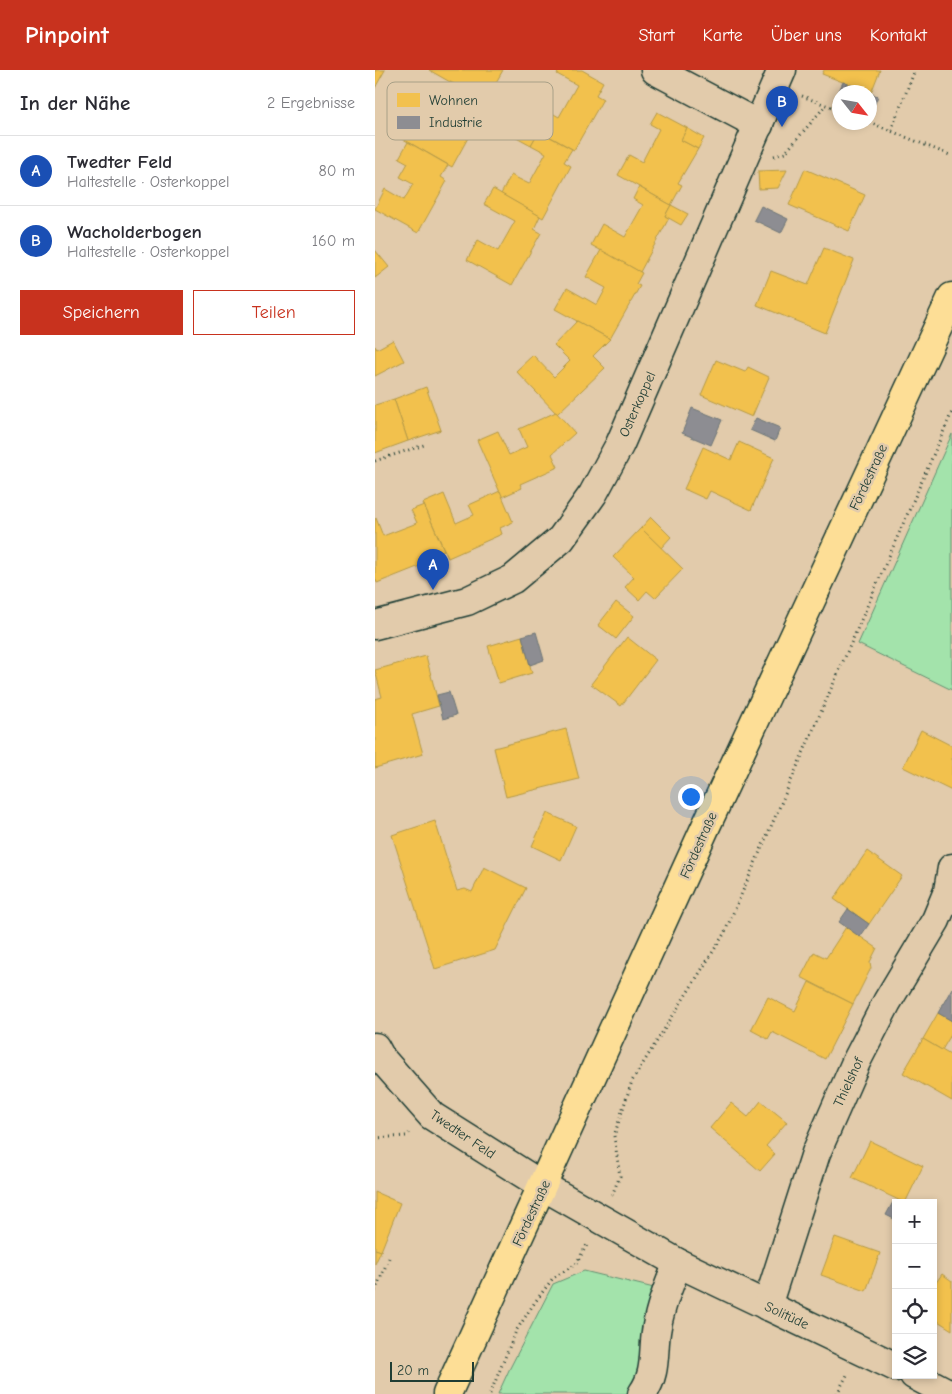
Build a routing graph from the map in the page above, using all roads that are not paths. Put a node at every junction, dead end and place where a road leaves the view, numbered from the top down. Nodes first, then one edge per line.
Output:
1 (655, 70) edge
2 (779, 78) edge
3 (754, 136) junction
4 (952, 297) edge
5 (375, 625) edge
6 (952, 868) edge
7 (375, 1047) edge
8 (543, 1186) junction
9 (677, 1263) junction
10 (767, 1306) junction
11 (892, 1365) edge
12 (922, 1379) edge
13 (447, 1394) edge
14 (642, 1394) edge
15 (950, 1394) edge

1 - 3 street
2 - 3 street, Osterkoppel
3 - 5 street, Osterkoppel
4 - 8 main road, Fördestraße
6 - 10 street, Thielshof
7 - 8 street, Twedter Feld
8 - 9 street, Solitüde
8 - 13 main road, Fördestraße
9 - 10 street, Solitüde
9 - 14 street
10 - 11 street, Solitüde
12 - 15 street

